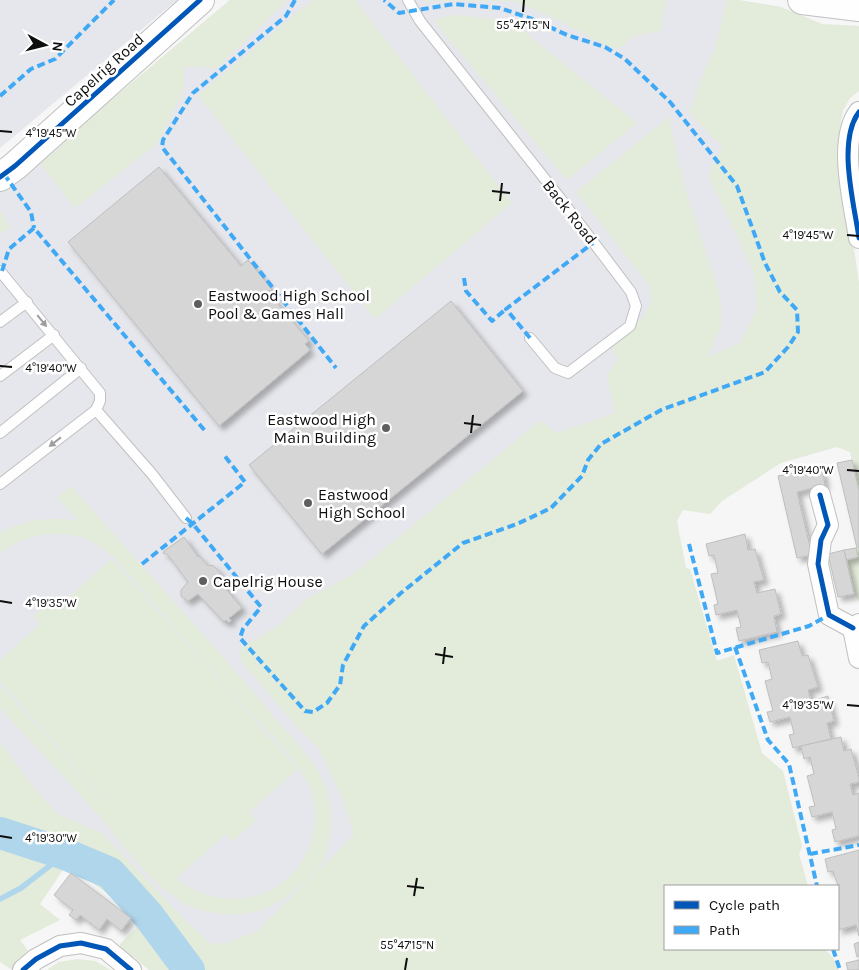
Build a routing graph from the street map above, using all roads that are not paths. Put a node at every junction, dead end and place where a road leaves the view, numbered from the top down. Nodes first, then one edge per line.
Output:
1 (408, 0) edge
2 (802, 0) edge
3 (193, 2) edge
4 (859, 7) edge
5 (858, 115) edge
6 (0, 177) edge
7 (859, 238) edge
8 (0, 271) edge
9 (27, 302) junction
10 (0, 322) edge
11 (54, 335) junction
12 (530, 338) dead end
13 (81, 368) junction
14 (0, 376) edge
15 (96, 410) junction
16 (0, 433) edge
17 (0, 484) edge
18 (820, 495) dead end
19 (186, 518) dead end
20 (856, 626) edge
21 (859, 658) edge
22 (23, 970) edge
23 (131, 970) edge

1 - 12 lane, Back Road
2 - 4 street
3 - 6 street, Capelrig Road
5 - 7 street
8 - 9 lane
9 - 10 lane
9 -> 11 lane
11 - 13 lane
11 - 14 lane
13 - 15 lane
13 - 16 lane
15 -> 17 lane
15 - 19 lane
18 - 20 street
20 - 21 street
22 - 23 street

